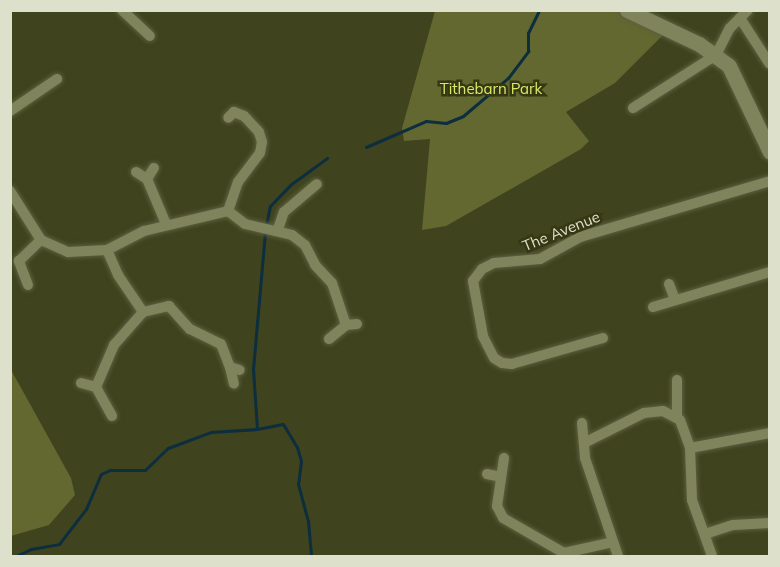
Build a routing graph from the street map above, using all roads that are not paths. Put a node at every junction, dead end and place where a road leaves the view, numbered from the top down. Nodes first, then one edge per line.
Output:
1 (122, 10) edge
2 (627, 10) edge
3 (744, 14) edge
4 (150, 36) dead end
5 (716, 55) junction
6 (769, 63) edge
7 (57, 79) dead end
8 (232, 100) dead end
9 (633, 108) dead end
10 (10, 111) edge
11 (768, 145) edge
12 (153, 168) dead end
13 (136, 172) dead end
14 (147, 178) junction
15 (770, 181) edge
16 (317, 184) dead end
17 (10, 191) edge
18 (228, 211) junction
19 (166, 224) junction
20 (275, 229) junction
21 (41, 240) junction
22 (107, 250) junction
23 (770, 272) edge
24 (669, 284) dead end
25 (28, 285) dead end
26 (675, 300) junction
27 (653, 307) dead end
28 (143, 312) junction
29 (603, 338) dead end
30 (329, 339) dead end
31 (677, 380) dead end
32 (81, 382) dead end
33 (234, 384) dead end
34 (96, 387) junction
35 (112, 416) dead end
36 (677, 418) junction
37 (582, 423) dead end
38 (770, 433) edge
39 (584, 443) junction
40 (690, 448) junction
41 (504, 459) dead end
42 (487, 474) dead end
43 (501, 477) junction
44 (501, 513) junction
45 (491, 519) dead end
46 (770, 523) edge
47 (705, 534) junction
48 (613, 542) junction
49 (618, 556) edge
50 (712, 556) edge

1 - 4 street
2 - 5 main road
3 - 5 street
3 - 6 street
5 - 9 street
5 - 11 main road
7 - 10 street
8 - 18 street
12 - 14 street
13 - 14 street
14 - 19 street
15 - 29 street, The Avenue
16 - 20 street
17 - 21 street
18 - 19 street
18 - 20 street
19 - 22 street
20 - 30 street
21 - 22 street
21 - 25 street
22 - 28 street
23 - 26 street
24 - 26 street
26 - 27 street
28 - 33 street
28 - 34 street
31 - 36 street
32 - 34 street
34 - 35 street
36 - 39 street
36 - 40 street
37 - 39 street
38 - 40 street
39 - 48 street
40 - 47 street
41 - 43 street
42 - 43 street
43 - 44 street
44 - 45 street
44 - 48 street
46 - 47 street
47 - 50 street
48 - 49 street

